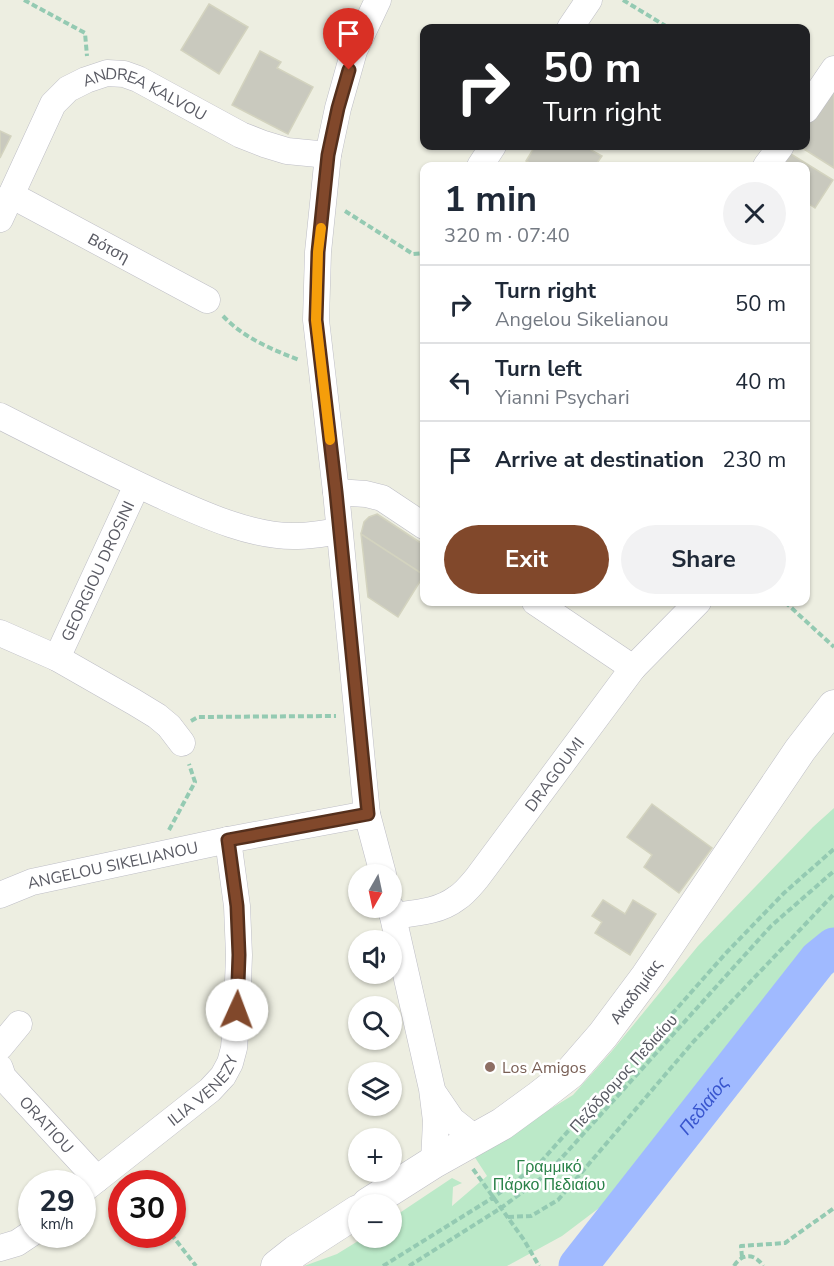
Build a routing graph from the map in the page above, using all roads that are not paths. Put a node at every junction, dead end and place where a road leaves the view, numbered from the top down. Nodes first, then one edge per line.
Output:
1 (378, 0) edge
2 (589, 0) edge
3 (573, 24) edge
4 (834, 69) edge
5 (810, 104) edge
6 (328, 155) junction
7 (11, 195) junction
8 (0, 219) edge
9 (207, 300) road end
10 (0, 416) edge
11 (137, 484) junction
12 (336, 492) junction
13 (420, 523) edge
14 (339, 531) junction
15 (541, 606) edge
16 (694, 606) edge
17 (0, 633) edge
18 (57, 658) junction
19 (633, 668) junction
20 (834, 706) edge
21 (178, 737) road end
22 (368, 814) junction
23 (228, 840) junction
24 (380, 864) edge
25 (0, 895) edge
26 (402, 911) edge
27 (393, 918) edge
28 (18, 1024) dead end
29 (0, 1047) edge
30 (0, 1068) edge
31 (432, 1089) junction
32 (456, 1150) junction
33 (78, 1170) edge
34 (96, 1180) edge
35 (384, 1194) edge
36 (348, 1218) edge
37 (18, 1242) edge
38 (0, 1248) edge
39 (277, 1266) edge

1 - 6 street
2 - 3 street
4 - 5 street
6 - 7 street, ANDREA KALVOU
6 - 12 street
7 - 8 street, ANDREA KALVOU
7 - 9 street, Βότση
10 - 11 street
11 - 14 street
11 - 18 street, GEORGIOU DROSINI
12 - 13 street
12 - 14 street
14 - 22 street
15 - 19 street
16 - 19 street, DRAGOUMI
17 - 18 street, GEORGIOU DROSINI
18 - 21 street, GEORGIOU DROSINI
19 - 26 street, DRAGOUMI
20 - 32 street, Ακαδημίας
22 - 23 street, ANGELOU SIKELIANOU
22 - 24 street
23 - 25 street, ANGELOU SIKELIANOU
23 - 34 street, ILIA VENEZY
27 - 31 street
28 - 29 street
30 - 33 street, ORATIOU
31 - 32 street
31 - 32 street
32 - 35 street, Ακαδημίας
36 - 39 street
37 - 38 street

